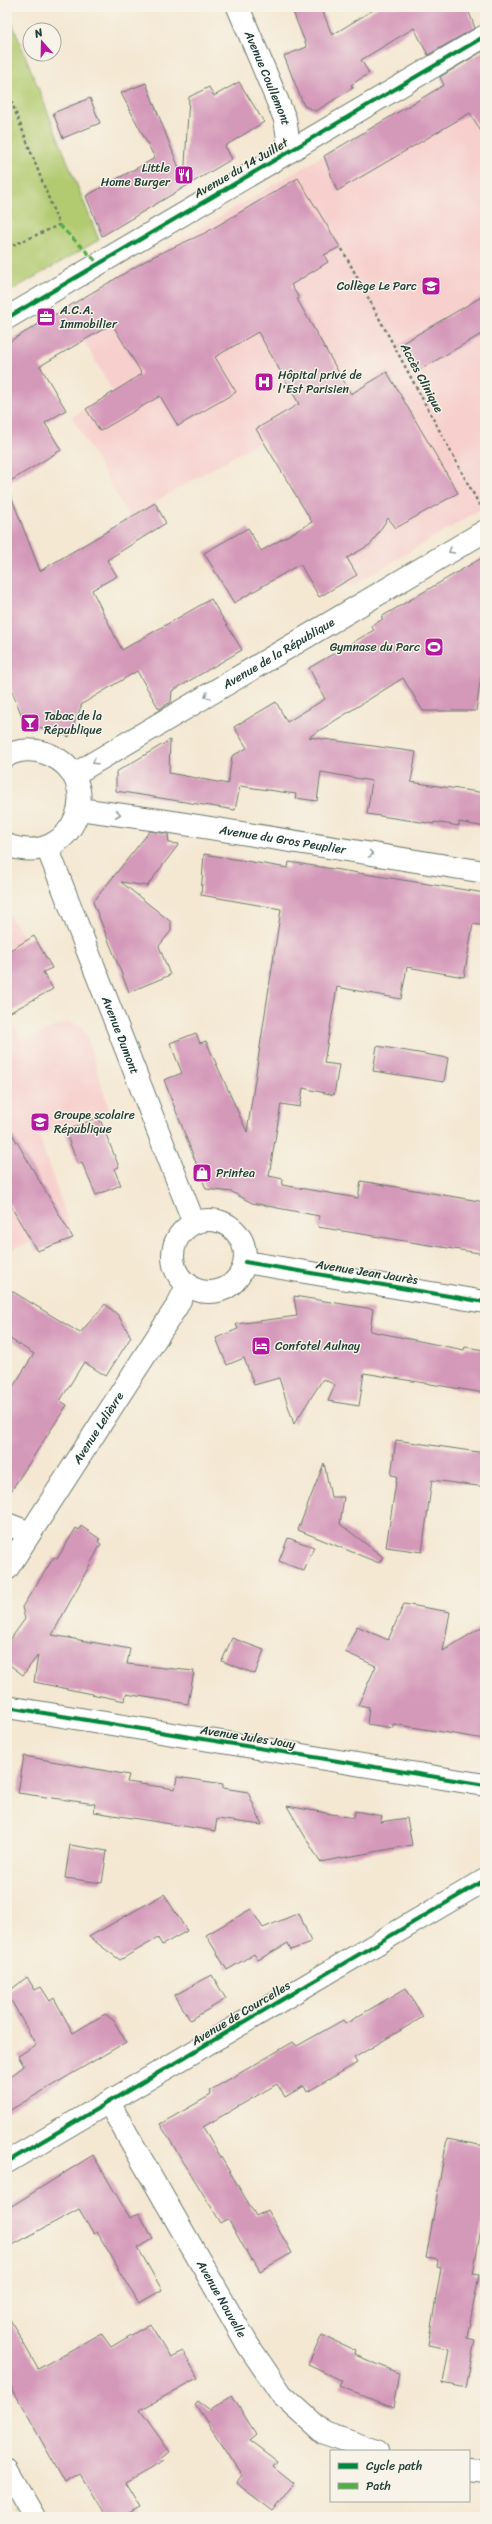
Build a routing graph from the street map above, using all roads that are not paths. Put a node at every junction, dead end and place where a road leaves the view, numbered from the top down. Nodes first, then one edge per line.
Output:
1 (238, 7) edge
2 (485, 36) edge
3 (290, 151) junction
4 (7, 318) edge
5 (485, 531) edge
6 (8, 750) edge
7 (73, 775) junction
8 (79, 809) junction
9 (7, 845) edge
10 (47, 847) junction
11 (485, 872) edge
12 (194, 1223) junction
13 (245, 1262) junction
14 (188, 1284) junction
15 (485, 1302) edge
16 (7, 1524) edge
17 (30, 1533) junction
18 (7, 1569) edge
19 (7, 1707) edge
20 (485, 1785) edge
21 (485, 1880) edge
22 (109, 2103) junction
23 (7, 2162) edge
24 (374, 2450) edge
25 (470, 2469) edge
26 (7, 2470) edge
27 (485, 2471) edge
28 (34, 2517) edge

1 - 3 street, Avenue Coullemont
2 - 3 street, Avenue du 14 Juillet
3 - 4 street, Avenue du 14 Juillet
5 -> 7 street, Avenue de la République
6 - 7 street
7 - 8 street
8 - 10 street
8 -> 11 street, Avenue du Gros Peuplier
9 - 10 street
10 - 12 street, Avenue Dumont
12 - 13 street
12 - 14 street
13 - 14 street
13 - 15 street, Avenue Jean Jaurès
14 - 17 street, Avenue Lelièvre
16 - 17 street
17 - 18 street, Avenue Lelièvre
19 - 20 street, Avenue Jules Jouy
21 - 22 street, Avenue de Courcelles
22 - 23 street, Avenue de Courcelles
22 - 24 street, Avenue Nouvelle
25 - 27 street
26 - 28 street

